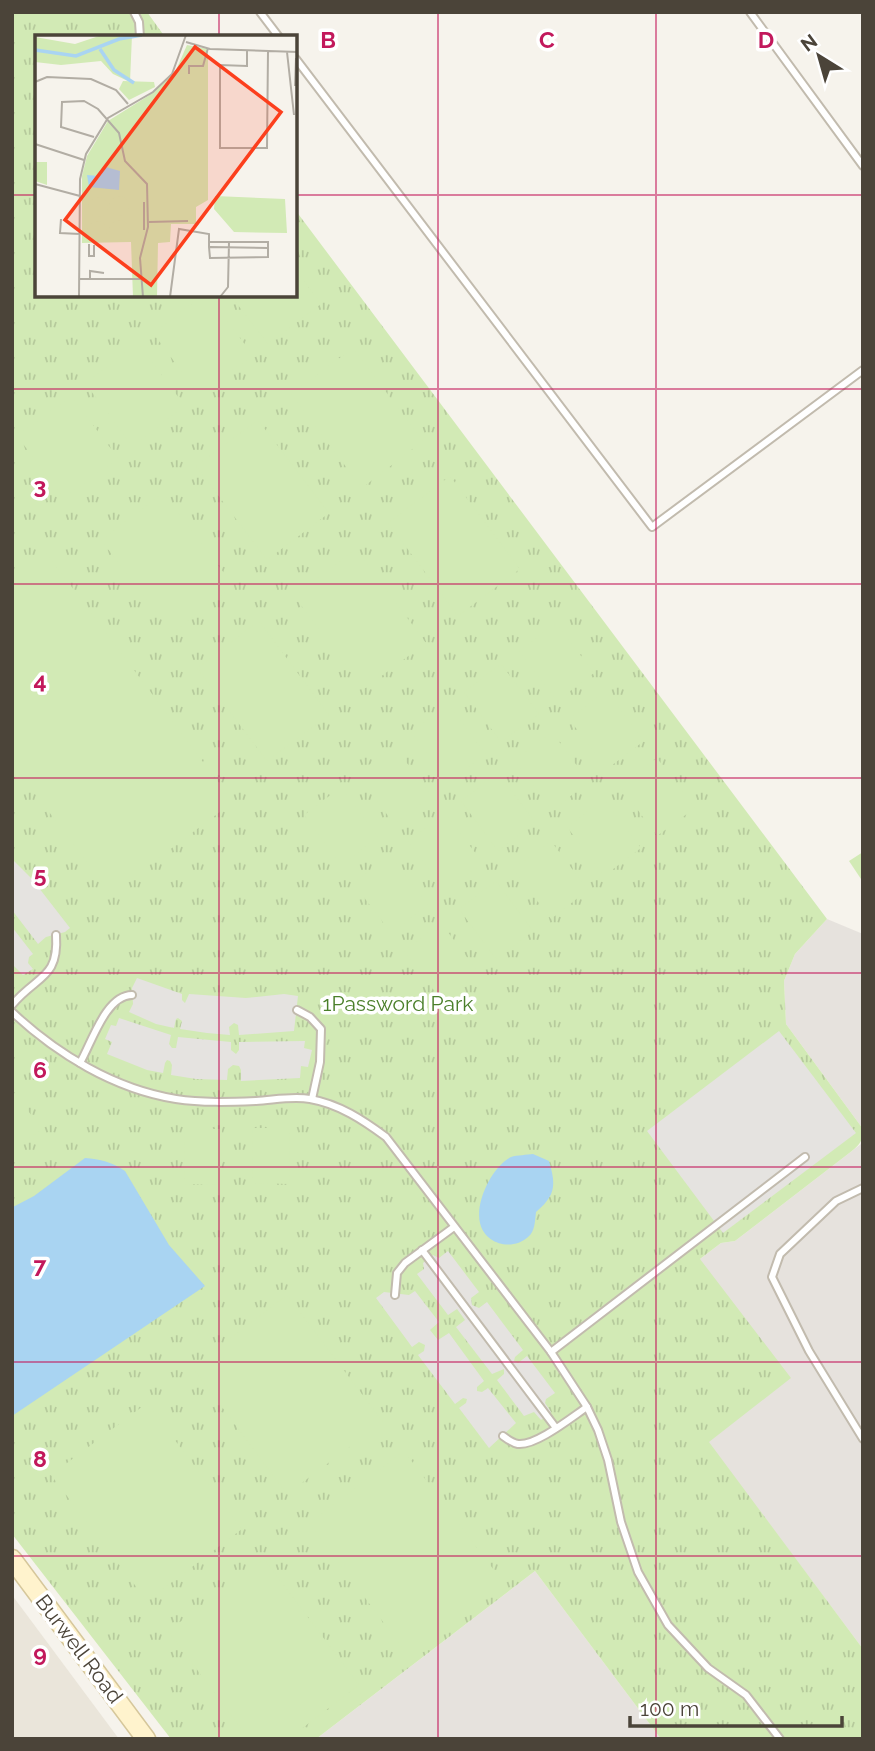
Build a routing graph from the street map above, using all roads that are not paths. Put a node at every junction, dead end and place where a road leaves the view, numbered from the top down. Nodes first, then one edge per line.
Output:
1 (134, 12) edge
2 (260, 12) edge
3 (750, 12) edge
4 (140, 35) edge
5 (277, 35) edge
6 (298, 62) edge
7 (863, 166) edge
8 (863, 370) edge
9 (56, 934) dead end
10 (132, 995) dead end
11 (12, 1004) edge
12 (297, 1010) dead end
13 (12, 1012) edge
14 (80, 1063) junction
15 (312, 1099) junction
16 (805, 1157) dead end
17 (863, 1188) edge
18 (454, 1227) junction
19 (422, 1250) junction
20 (396, 1295) dead end
21 (551, 1352) junction
22 (587, 1407) junction
23 (556, 1428) junction
24 (503, 1436) dead end
25 (863, 1439) edge
26 (12, 1559) edge
27 (146, 1739) edge
28 (780, 1739) edge

1 - 4 lane
2 - 5 lane
3 - 7 lane
6 - 8 lane
9 - 11 lane
10 - 14 lane
12 - 15 lane
13 - 14 lane
14 - 15 lane
15 - 18 lane
16 - 21 lane
17 - 25 lane
18 - 19 lane
18 - 21 lane
19 - 20 lane
19 - 23 lane
21 - 22 lane
22 - 23 lane
22 - 28 lane
23 - 24 lane
26 - 27 main road, Burwell Road

